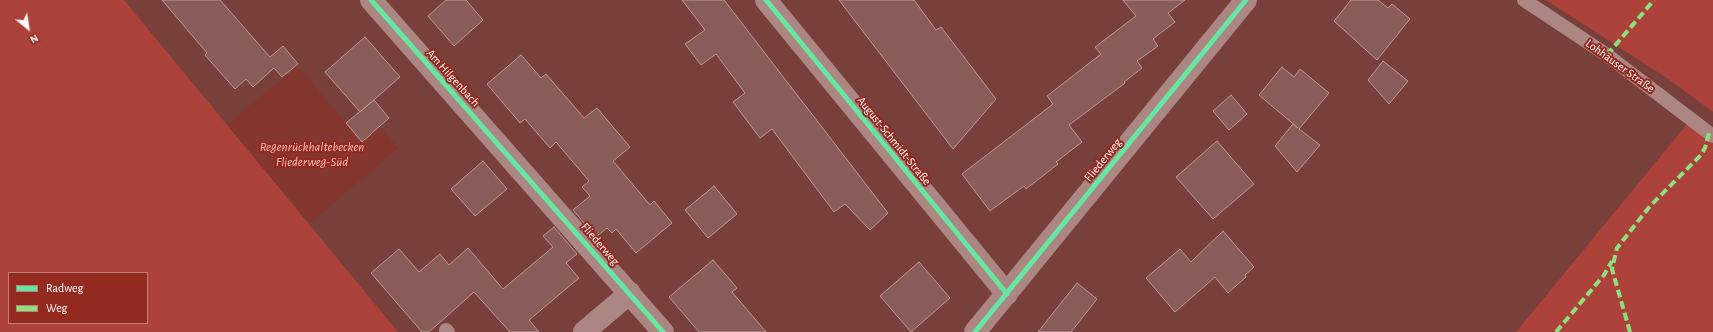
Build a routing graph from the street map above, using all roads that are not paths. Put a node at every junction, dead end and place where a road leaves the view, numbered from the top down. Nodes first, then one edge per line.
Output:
1 (371, 0) edge
2 (766, 0) edge
3 (1246, 0) edge
4 (1524, 0) edge
5 (1713, 136) edge
6 (521, 169) joint
7 (630, 293) junction
8 (1007, 294) junction
9 (584, 332) edge
10 (663, 332) edge
11 (975, 332) edge

1 - 6 street, Am Hilgenbach
2 - 8 street, August-Schmidt-Straße
3 - 8 street, Fliederweg
4 - 5 lane, Lohhäuser Straße
6 - 7 street, Fliederweg
7 - 9 street
7 - 10 street, Fliederweg
8 - 11 street, Fliederweg

